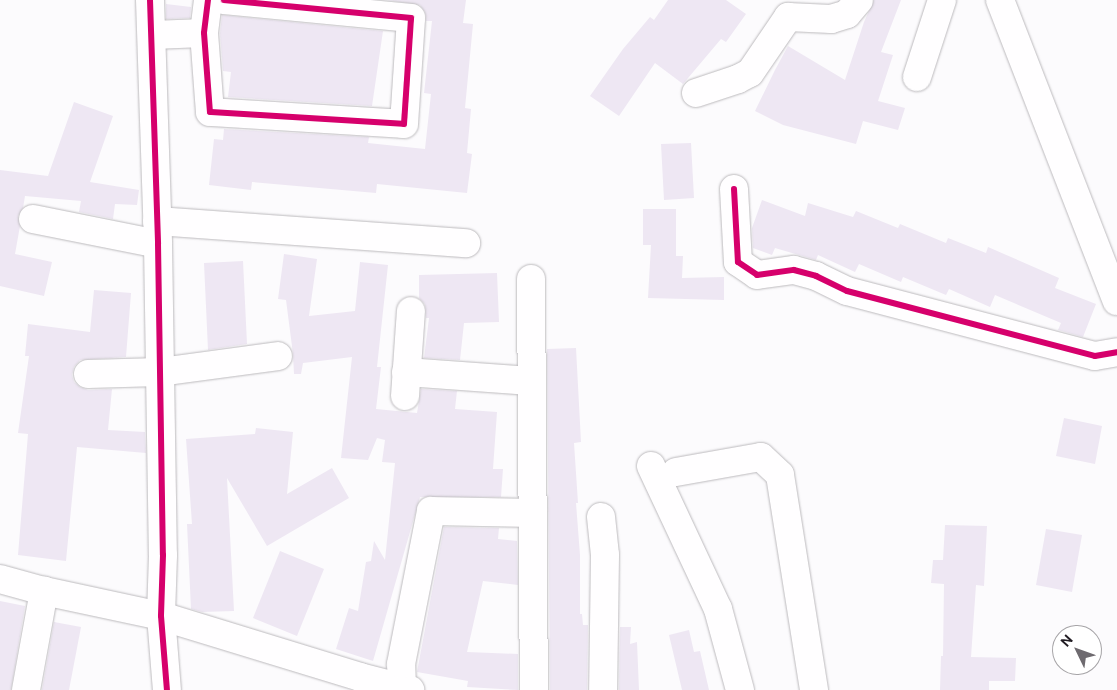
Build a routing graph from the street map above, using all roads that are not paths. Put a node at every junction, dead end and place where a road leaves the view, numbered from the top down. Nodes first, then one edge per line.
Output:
1 (150, 0) edge
2 (208, 0) edge
3 (224, 0) edge
4 (859, 0) edge
5 (942, 0) edge
6 (1000, 0) edge
7 (204, 33) junction
8 (152, 35) junction
9 (917, 76) dead end
10 (696, 93) dead end
11 (734, 189) dead end
12 (33, 219) dead end
13 (158, 233) junction
14 (466, 242) dead end
15 (531, 279) dead end
16 (1117, 301) edge
17 (411, 311) dead end
18 (1117, 352) edge
19 (278, 356) dead end
20 (160, 372) junction
21 (88, 374) dead end
22 (531, 381) junction
23 (534, 513) junction
24 (601, 517) dead end
25 (0, 579) edge
26 (44, 592) junction
27 (161, 616) junction
28 (406, 689) edge
29 (26, 690) edge
30 (167, 690) edge
31 (534, 690) edge
32 (603, 690) edge
33 (740, 690) edge
34 (814, 690) edge

1 - 8 street
2 - 7 street
3 - 7 street
4 - 10 street
5 - 9 street
6 - 16 street
7 - 8 street
8 - 13 street
11 - 18 street
12 - 13 street
13 - 14 street
13 - 20 street
15 - 22 street
17 - 22 street
19 - 20 street
20 - 21 street
20 - 27 street
22 - 23 street
23 - 28 street
23 - 31 street
24 - 32 street
25 - 26 street
26 - 27 street
26 - 29 street
27 - 28 street
27 - 30 street
33 - 34 street

